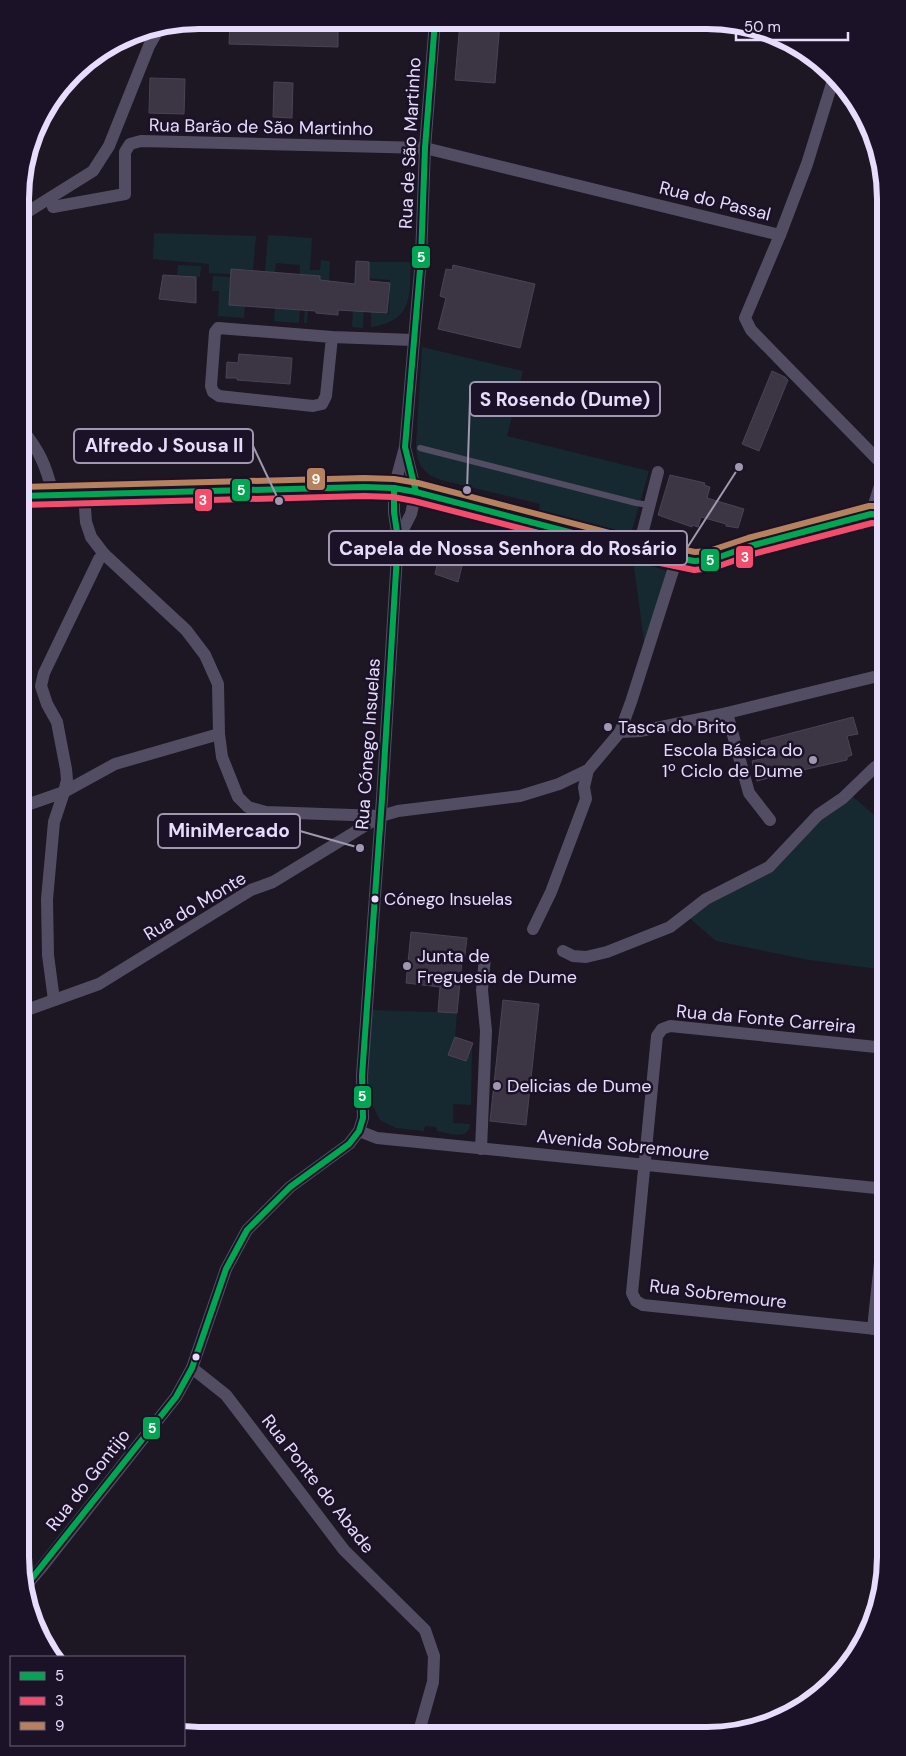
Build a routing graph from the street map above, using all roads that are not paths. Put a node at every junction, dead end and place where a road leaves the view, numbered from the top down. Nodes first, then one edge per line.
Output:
1 (434, 29) edge
2 (155, 35) edge
3 (832, 84) edge
4 (425, 148) junction
5 (53, 207) dead end
6 (29, 212) edge
7 (780, 235) junction
8 (332, 336) junction
9 (413, 340) junction
10 (29, 438) edge
11 (405, 446) junction
12 (420, 448) dead end
13 (877, 459) edge
14 (658, 472) dead end
15 (394, 488) junction
16 (416, 492) junction
17 (53, 494) junction
18 (84, 494) junction
19 (29, 496) edge
20 (649, 505) junction
21 (877, 514) edge
22 (398, 539) junction
23 (638, 550) junction
24 (104, 554) junction
25 (677, 558) junction
26 (877, 676) edge
27 (727, 713) junction
28 (620, 732) junction
29 (219, 734) junction
30 (877, 766) edge
31 (588, 770) junction
32 (64, 792) junction
33 (29, 804) edge
34 (381, 816) junction
35 (770, 820) dead end
36 (533, 929) dead end
37 (563, 951) dead end
38 (485, 957) dead end
39 (54, 1000) junction
40 (29, 1009) edge
41 (877, 1047) edge
42 (358, 1131) junction
43 (481, 1149) junction
44 (645, 1165) junction
45 (877, 1188) edge
46 (877, 1330) edge
47 (192, 1368) junction
48 (31, 1580) edge
49 (420, 1727) edge

1 - 4 street, Rua de São Martinho
2 - 6 street
3 - 7 street
4 - 5 street, Rua Barão de São Martinho
4 - 7 street, Rua do Passal
4 - 9 street, Rua de São Martinho
7 - 13 street, Rua do Passal
8 - 8 street
8 - 9 street
9 - 11 street, Rua de São Martinho
10 - 17 street
11 - 15 street, Rua de São Martinho
11 - 16 street, Rua de São Martinho
12 - 20 lane
14 - 20 street
15 - 16 street
15 - 18 street
15 - 22 street, Rua Cónego Insuelas
16 - 22 street, Rua Cónego Insuelas
16 - 23 street
17 - 18 street
17 - 19 street
18 - 24 street
20 - 23 street
21 - 25 street
22 - 34 street, Rua Cónego Insuelas
23 - 25 street
24 - 29 street
24 - 32 street
25 - 28 street
26 - 27 street
27 - 28 street
27 - 35 street
28 - 31 street
29 - 32 street
29 - 34 street
30 - 37 street
31 - 34 street
31 - 36 street
32 - 33 street
32 - 39 street
34 - 39 street, Rua do Monte
34 - 42 street, Rua Cónego Insuelas
38 - 43 street
39 - 40 street, Rua do Monte
41 - 44 street, Rua da Fonte Carreira
42 - 43 street, Avenida Sobremoure
42 - 47 street, Rua do Gontijo
43 - 44 street, Avenida Sobremoure
44 - 45 street, Avenida Sobremoure
44 - 46 street, Rua Sobremoure
47 - 48 street, Rua do Gontijo
47 - 49 street, Rua Ponte do Abade

